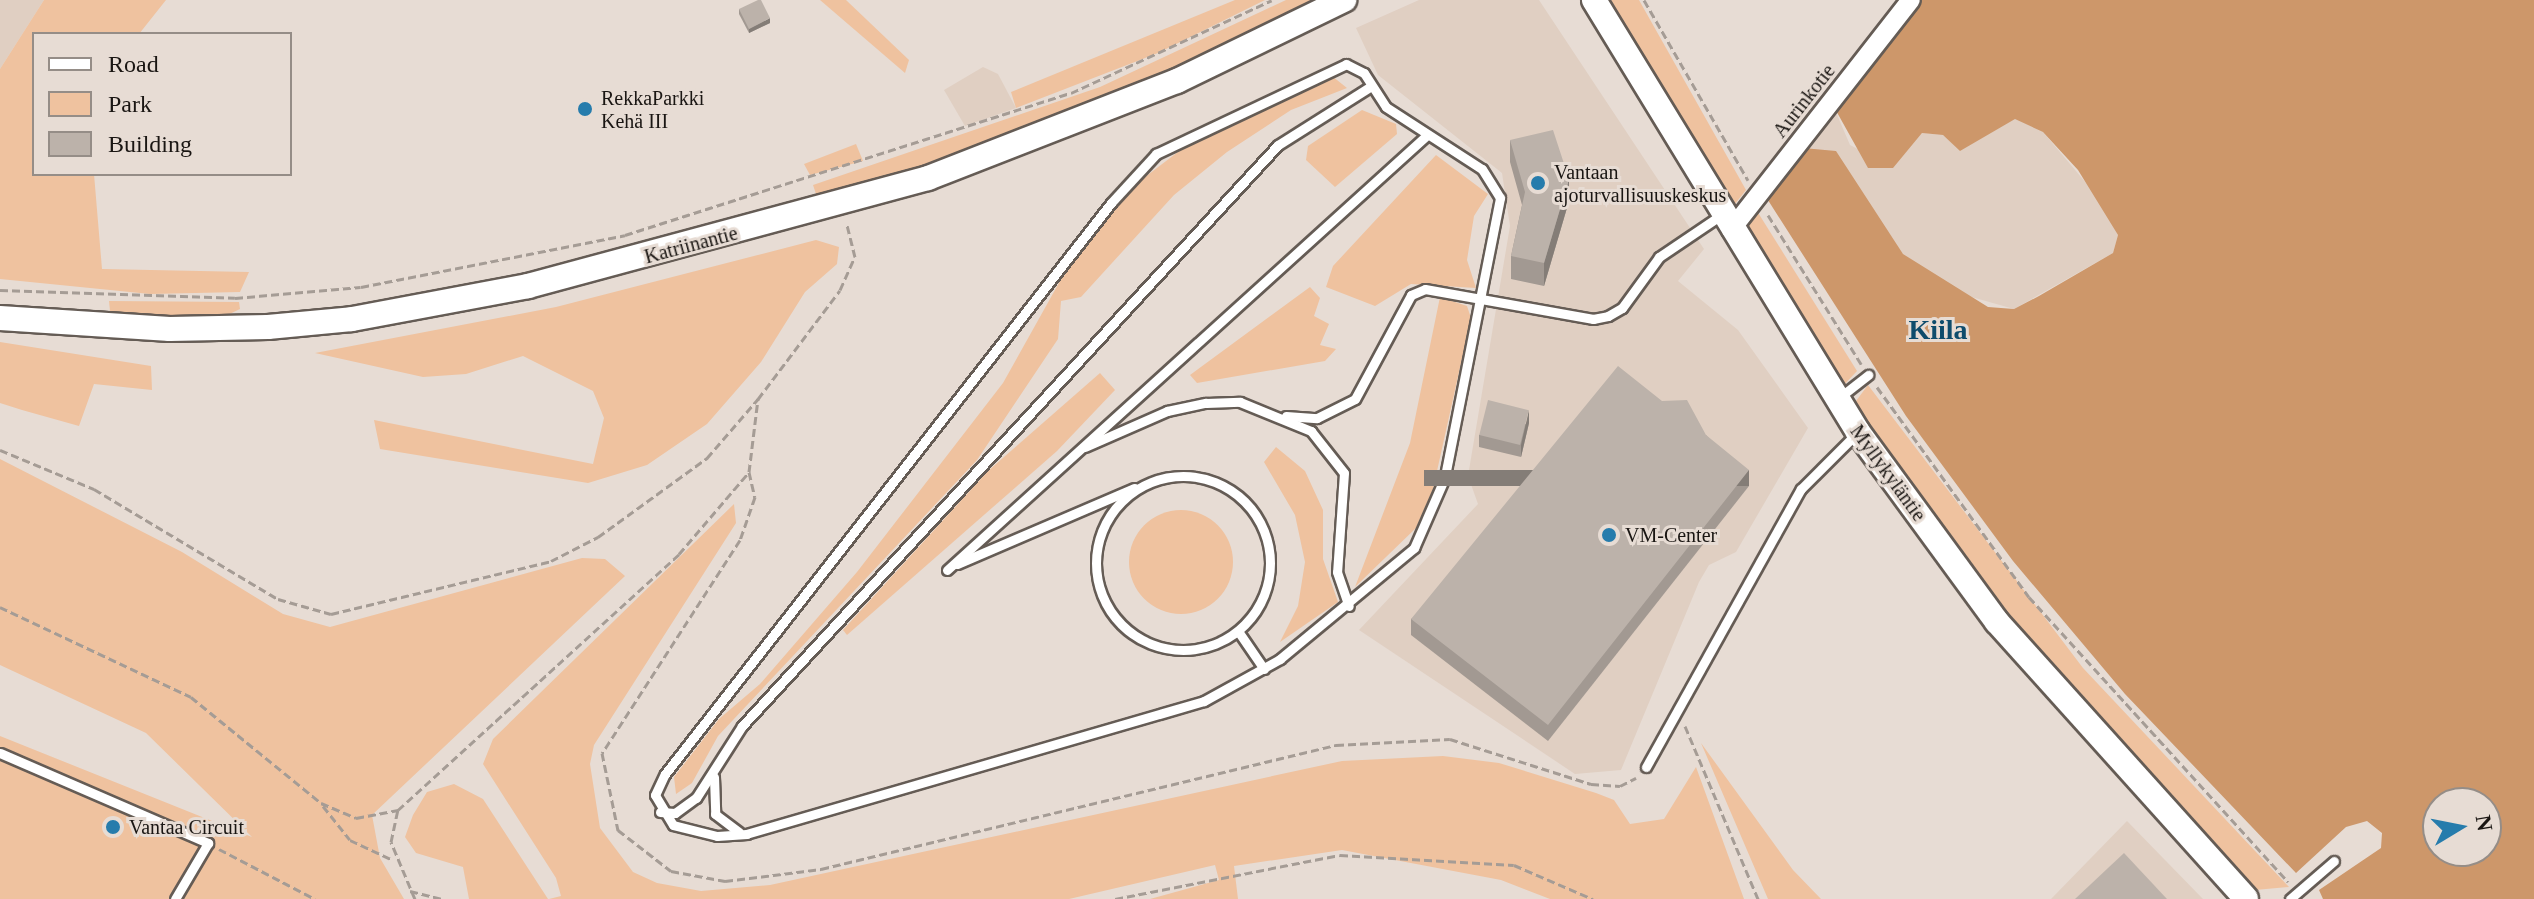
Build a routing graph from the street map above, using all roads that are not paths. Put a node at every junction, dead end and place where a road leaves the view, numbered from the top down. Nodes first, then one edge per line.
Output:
1 (1344, 0) edge
2 (1594, 0) edge
3 (1911, 0) edge
4 (1368, 88) junction
5 (1427, 135) junction
6 (1726, 222) junction
7 (1485, 302) junction
8 (0, 318) edge
9 (1868, 375) road end
10 (1837, 399) junction
11 (1286, 416) junction
12 (1858, 432) junction
13 (1078, 450) junction
14 (1148, 483) junction
15 (1349, 606) junction
16 (1238, 631) junction
17 (1264, 669) junction
18 (0, 753) edge
19 (717, 766) junction
20 (1646, 767) dead end
21 (660, 812) junction
22 (747, 834) junction
23 (2334, 861) dead end
24 (2294, 895) edge
25 (175, 899) edge
26 (2246, 899) edge

1 - 8 main road, Katriinantie
2 - 6 main road, Myllykyläntie
3 - 6 street, Aurinkotie
4 - 5 lane
4 - 19 lane
4 - 21 lane
5 - 7 lane
5 - 13 lane
6 - 7 lane
6 - 10 main road, Myllykyläntie
7 - 11 lane
7 - 15 lane
9 - 10 lane
10 - 12 main road, Myllykyläntie
11 - 13 lane
11 - 15 lane
12 - 20 lane
12 - 26 main road, Myllykyläntie
13 - 14 lane
14 - 16 lane
14 - 16 lane
15 - 17 lane
16 - 17 lane
17 - 22 lane
18 - 25 lane
19 - 21 lane
19 - 22 lane
21 - 22 lane
23 - 24 lane

